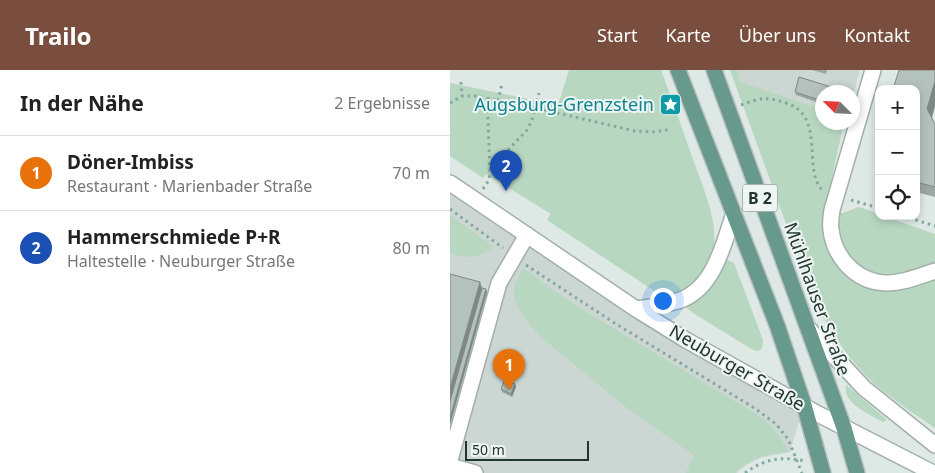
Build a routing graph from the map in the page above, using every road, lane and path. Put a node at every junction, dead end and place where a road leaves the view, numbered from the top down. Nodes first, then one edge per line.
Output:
1 (678, 70) edge
2 (714, 70) edge
3 (873, 70) edge
4 (461, 82) dead end
5 (502, 84) dead end
6 (539, 92) dead end
7 (462, 96) junction
8 (487, 99) junction
9 (498, 100) junction
10 (450, 103) edge
11 (741, 105) dead end
12 (536, 108) junction
13 (671, 129) dead end
14 (490, 169) junction
15 (490, 180) dead end
16 (450, 183) edge
17 (836, 195) junction
18 (875, 207) edge
19 (450, 209) edge
20 (734, 214) junction
21 (916, 220) edge
22 (935, 226) edge
23 (527, 235) junction
24 (514, 256) junction
25 (935, 271) edge
26 (636, 309) junction
27 (807, 326) junction
28 (804, 405) junction
29 (844, 428) junction
30 (935, 445) edge
31 (450, 460) edge
32 (796, 460) junction
33 (450, 466) edge
34 (475, 473) edge
35 (745, 473) edge
36 (802, 473) edge
37 (823, 473) edge
38 (857, 473) edge
39 (933, 473) edge

1 - 20 main road, B 2
2 - 27 main road, Mühlhauser Straße / B 2
3 - 17 street
4 - 7 path
5 - 9 path
6 - 12 path
7 - 8 path
7 - 10 path
8 - 9 path
8 - 14 path
9 - 12 path
11 - 17 path
12 - 13 path
12 - 14 path
14 - 15 path
16 - 23 street, Neuburger Straße
17 - 18 path
17 - 25 street
19 - 24 path, Neuburger Straße
20 - 26 street
20 - 28 main road, B 2
21 - 22 path
23 - 24 street
23 - 26 street, Neuburger Straße
24 - 31 street
24 - 32 path, Neuburger Straße
26 - 28 street, Neuburger Straße
27 - 29 main road, Mühlhauser Straße / B 2
27 - 30 street
28 - 29 street, Neuburger Straße
28 - 37 main road, B 2
29 - 38 main road, B 2
29 - 39 street, Neuburger Straße
32 - 35 path
32 - 36 path, Neuburger Straße
33 - 34 street

